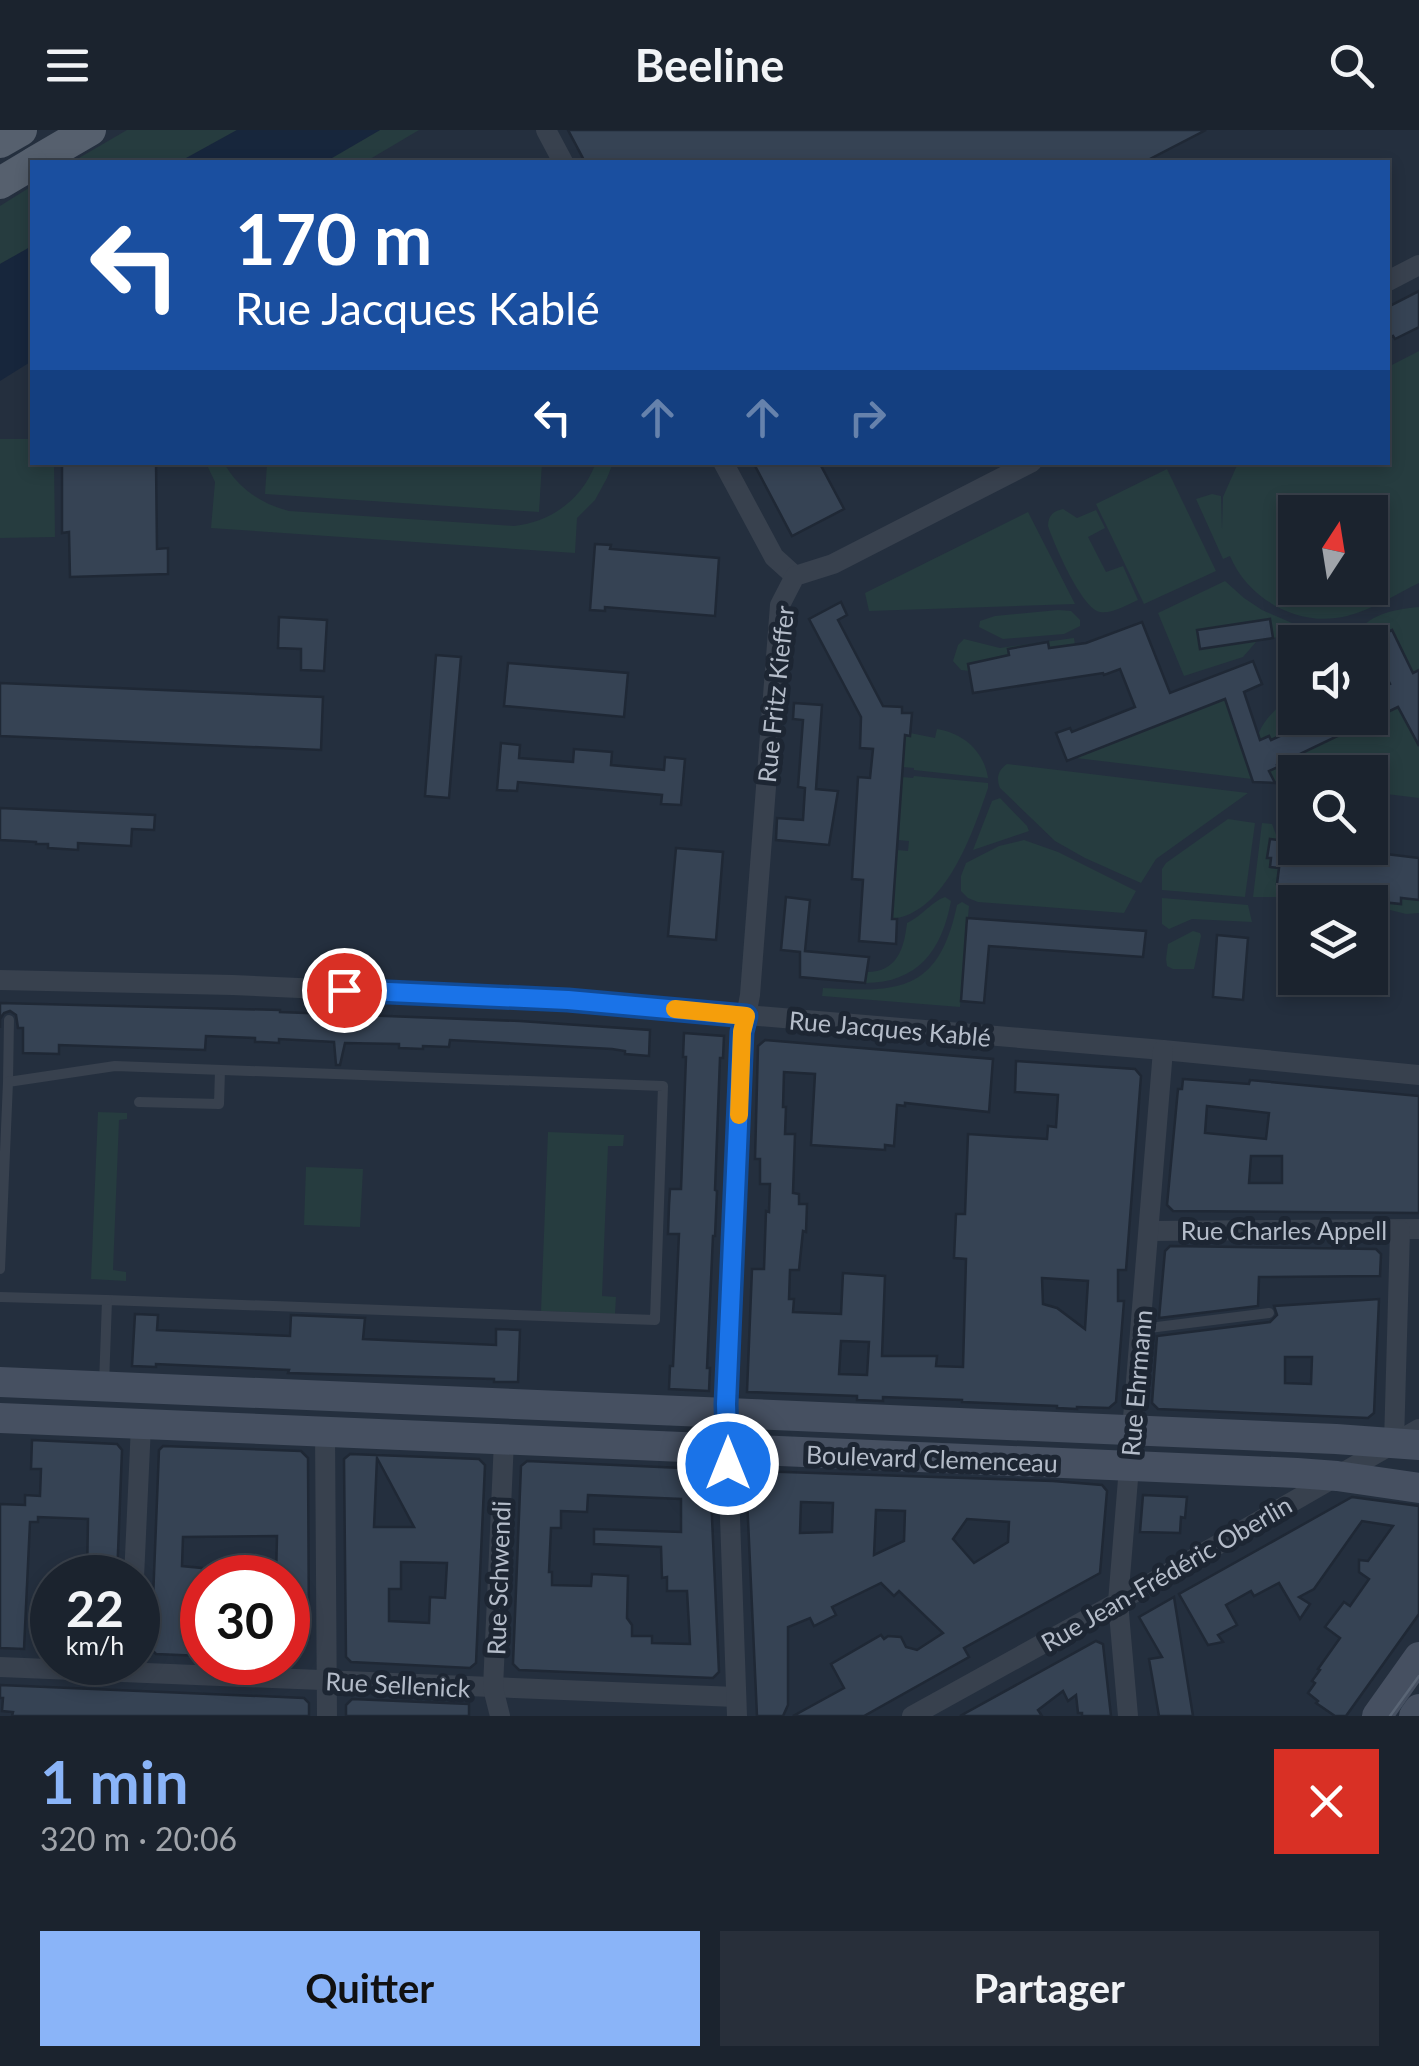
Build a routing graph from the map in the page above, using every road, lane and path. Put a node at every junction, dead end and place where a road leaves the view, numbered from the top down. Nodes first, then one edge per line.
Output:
1 (20, 130) edge
2 (90, 130) edge
3 (546, 130) edge
4 (0, 142) edge
5 (39, 160) edge
6 (562, 160) edge
7 (30, 165) edge
8 (0, 184) edge
9 (1419, 265) edge
10 (1390, 280) edge
11 (725, 465) edge
12 (1026, 465) edge
13 (794, 576) junction
14 (0, 980) edge
15 (746, 1016) junction
16 (10, 1020) dead end
17 (1163, 1050) junction
18 (220, 1070) junction
19 (1419, 1075) edge
20 (8, 1082) junction
21 (140, 1102) dead end
22 (1409, 1230) edge
23 (1149, 1231) junction
24 (0, 1269) edge
25 (0, 1296) edge
26 (108, 1300) junction
27 (1269, 1313) dead end
28 (1140, 1329) junction
29 (0, 1382) edge
30 (104, 1386) junction
31 (326, 1396) junction
32 (727, 1412) junction
33 (0, 1418) edge
34 (140, 1424) junction
35 (1132, 1430) junction
36 (325, 1432) junction
37 (1411, 1439) edge
38 (504, 1440) junction
39 (727, 1450) junction
40 (1129, 1466) junction
41 (1336, 1476) junction
42 (1419, 1488) edge
43 (135, 1555) edge
44 (1118, 1602) junction
45 (1419, 1657) edge
46 (0, 1667) edge
47 (30, 1667) edge
48 (160, 1669) edge
49 (327, 1680) junction
50 (494, 1688) junction
51 (737, 1706) edge
52 (1419, 1709) edge
53 (328, 1716) edge
54 (500, 1716) edge
55 (912, 1716) edge
56 (1128, 1716) edge
57 (1377, 1716) edge
58 (1414, 1716) edge

1 - 4 main road
2 - 5 main road
3 - 6 street
7 - 8 main road
9 - 10 street
11 - 13 street
12 - 13 street, Rue Fritz Kieffer
13 - 15 street, Rue Fritz Kieffer
14 - 15 street, Rue Jacques Kablé
15 - 17 street, Rue Jacques Kablé
15 - 32 street, Rue Fritz Kieffer
16 - 20 lane
17 - 19 street, Rue Jacques Kablé
17 - 23 street, Rue Ehrmann
18 - 20 lane
18 - 21 lane
18 - 26 lane
20 - 24 lane
22 - 23 street, Rue Charles Appell
22 - 37 street
23 - 28 street, Rue Ehrmann
25 - 26 lane
26 - 30 lane
27 - 28 lane
28 - 35 street, Rue Ehrmann
29 - 30 street, Boulevard Clemenceau
30 - 31 street, Boulevard Clemenceau
31 - 32 street, Boulevard Clemenceau
31 - 36 street
32 - 35 street, Boulevard Clemenceau
32 - 39 street, Rue Fritz Kieffer
33 - 34 street, Boulevard Clemenceau
34 - 36 street, Boulevard Clemenceau
34 - 43 street
35 - 37 street, Boulevard Clemenceau
35 - 40 street, Rue Ehrmann
36 - 38 street, Boulevard Clemenceau
36 - 49 street
37 - 41 street, Rue Jean-Frédéric Oberlin
38 - 39 street, Boulevard Clemenceau
38 - 50 street, Rue Schwendi
39 - 40 street, Boulevard Clemenceau
39 - 51 street, Rue Fritz Kieffer
40 - 41 street, Boulevard Clemenceau
40 - 44 street, Rue Ehrmann
41 - 42 street, Boulevard Clemenceau
41 - 44 street, Rue Jean-Frédéric Oberlin
44 - 55 street, Rue Jean-Frédéric Oberlin
44 - 56 street, Rue Ehrmann
45 - 57 street
46 - 47 street, Rue Sellenick
48 - 49 street, Rue Sellenick
49 - 50 street, Rue Sellenick
49 - 53 street
50 - 51 street, Rue Sellenick
50 - 54 street, Rue Schwendi
52 - 58 street

